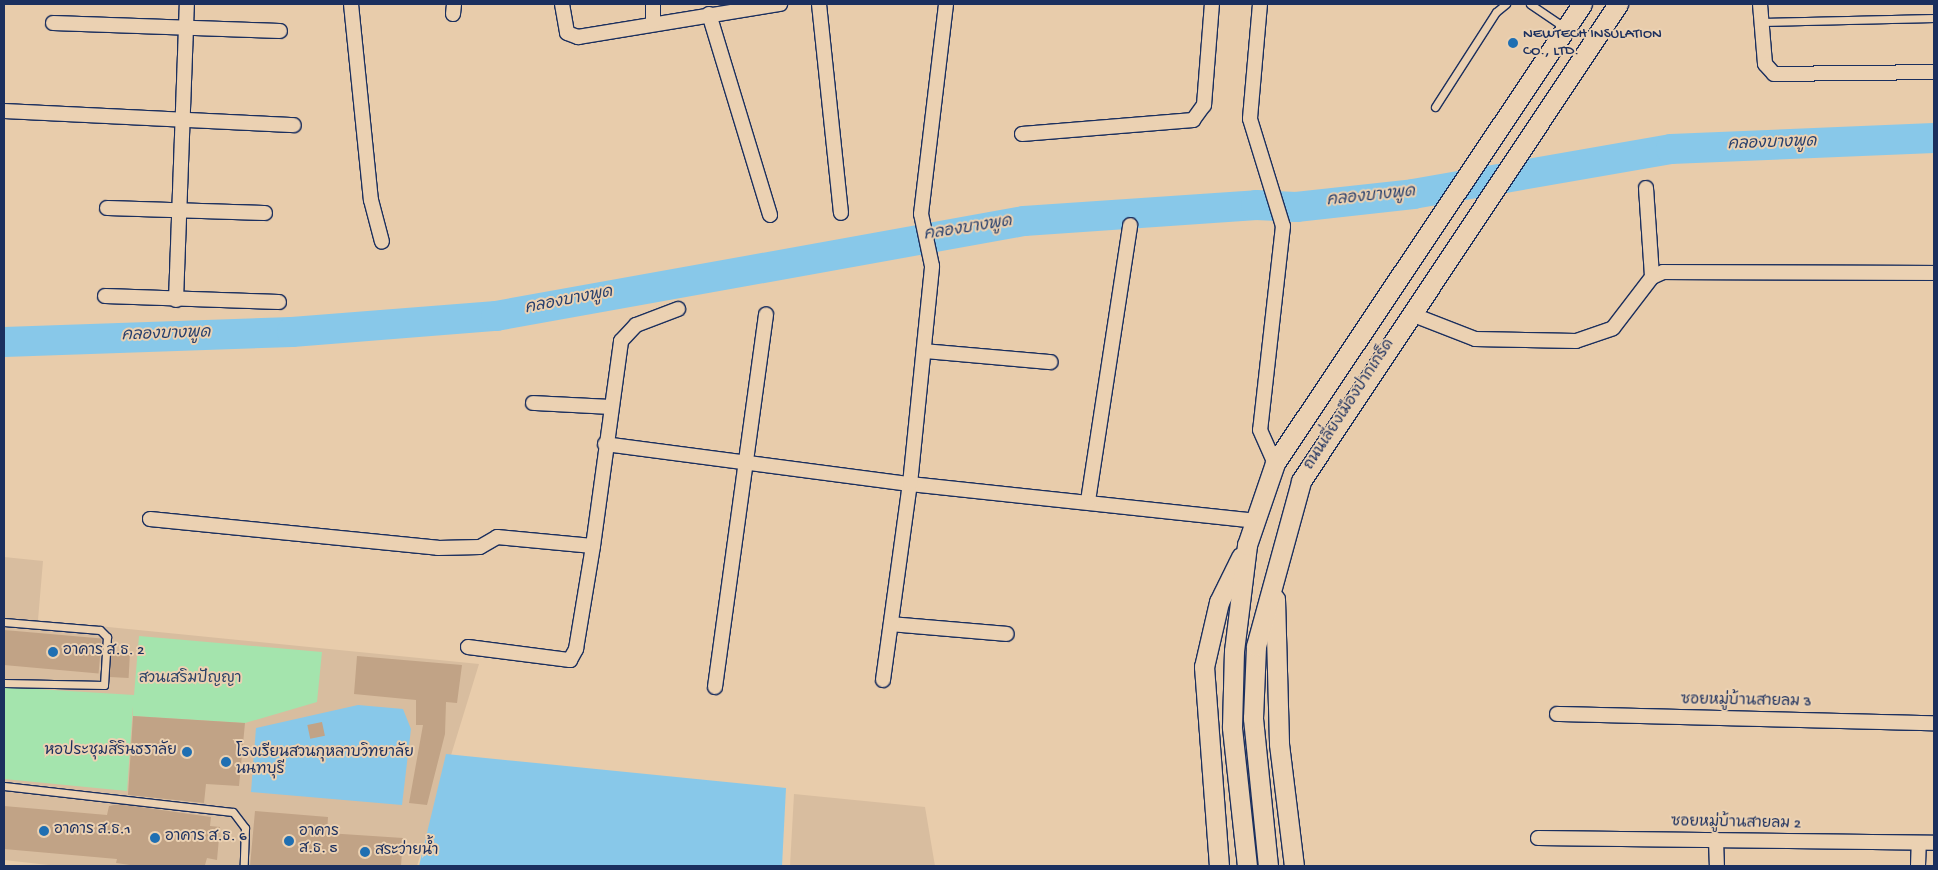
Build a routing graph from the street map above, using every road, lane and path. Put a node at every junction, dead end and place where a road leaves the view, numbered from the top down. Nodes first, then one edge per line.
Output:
1 (187, 4) edge
2 (351, 4) edge
3 (562, 4) edge
4 (653, 4) edge
5 (780, 4) edge
6 (819, 4) edge
7 (946, 4) edge
8 (1212, 4) edge
9 (1260, 4) edge
10 (1506, 4) edge
11 (1530, 4) edge
12 (1582, 4) edge
13 (1618, 4) edge
14 (1760, 4) edge
15 (709, 14) junction
16 (1934, 18) edge
17 (653, 22) junction
18 (1762, 22) junction
19 (53, 23) dead end
20 (187, 28) junction
21 (1566, 28) junction
22 (280, 31) dead end
23 (1934, 72) edge
24 (1435, 107) dead end
25 (4, 111) edge
26 (182, 121) junction
27 (294, 125) dead end
28 (1022, 134) dead end
29 (1646, 188) dead end
30 (107, 208) dead end
31 (178, 209) junction
32 (265, 212) dead end
33 (841, 213) dead end
34 (770, 215) dead end
35 (1130, 225) dead end
36 (382, 242) dead end
37 (1934, 273) edge
38 (1652, 277) junction
39 (105, 296) dead end
40 (176, 300) junction
41 (279, 302) dead end
42 (678, 309) dead end
43 (766, 314) dead end
44 (1410, 314) junction
45 (924, 351) junction
46 (1051, 362) dead end
47 (533, 403) dead end
48 (609, 407) junction
49 (605, 444) junction
50 (748, 460) junction
51 (1275, 463) junction
52 (910, 484) junction
53 (1088, 501) junction
54 (150, 519) dead end
55 (1257, 521) junction
56 (1247, 545) junction
57 (593, 546) junction
58 (1276, 570) junction
59 (4, 622) edge
60 (891, 624) junction
61 (1006, 634) dead end
62 (468, 647) dead end
63 (883, 680) dead end
64 (4, 683) edge
65 (716, 688) dead end
66 (1557, 714) dead end
67 (1934, 723) edge
68 (4, 786) edge
69 (1538, 838) dead end
70 (1716, 840) junction
71 (1919, 843) junction
72 (1934, 843) edge
73 (244, 866) edge
74 (1219, 866) edge
75 (1246, 866) edge
76 (1268, 866) edge
77 (1294, 866) edge
78 (1717, 866) edge
79 (1918, 866) edge

1 - 20 street
2 - 36 street
3 - 17 street
4 - 17 street
5 - 15 street
6 - 33 street
7 - 45 street
8 - 28 street
9 - 51 street
10 - 24 lane
11 - 21 lane
12 - 21 main road, ถนนเลี่ยงเมืองปากเกร็ด
13 - 44 main road, ถนนเลี่ยงเมืองปากเกร็ด
14 - 18 street
15 - 17 street
15 - 34 street
16 - 18 lane
18 - 23 street
19 - 20 street
20 - 22 street
20 - 26 street
21 - 51 main road, ถนนเลี่ยงเมืองปากเกร็ด
25 - 26 street
26 - 27 street
26 - 31 street
29 - 38 street
30 - 31 street
31 - 32 street
31 - 40 street
35 - 53 street
37 - 38 street
38 - 44 street
39 - 40 street
40 - 41 street
42 - 48 street
43 - 50 street
44 - 58 main road, ถนนเลี่ยงเมืองปากเกร็ด
45 - 46 street
45 - 52 street
47 - 48 street
48 - 49 street
49 - 50 street
49 - 57 street
50 - 52 street
50 - 65 street
51 - 55 main road, ถนนเลี่ยงเมืองปากเกร็ด
52 - 53 street
52 - 60 street
53 - 55 street
54 - 57 street
55 - 56 main road, ถนนเลี่ยงเมืองปากเกร็ด
56 - 74 main road
56 - 75 main road, ถนนเลี่ยงเมืองปากเกร็ด
57 - 62 street
58 - 76 main road, ถนนเลี่ยงเมืองปากเกร็ด
58 - 77 main road
59 - 64 lane
60 - 61 street
60 - 63 street
66 - 67 street, ซอยหมู่บ้านสายลม 3
68 - 73 lane
69 - 70 street, ซอยหมู่บ้านสายลม 2
70 - 71 street, ซอยหมู่บ้านสายลม 2
70 - 78 street
71 - 72 street, ซอยหมู่บ้านสายลม 2
71 - 79 street

